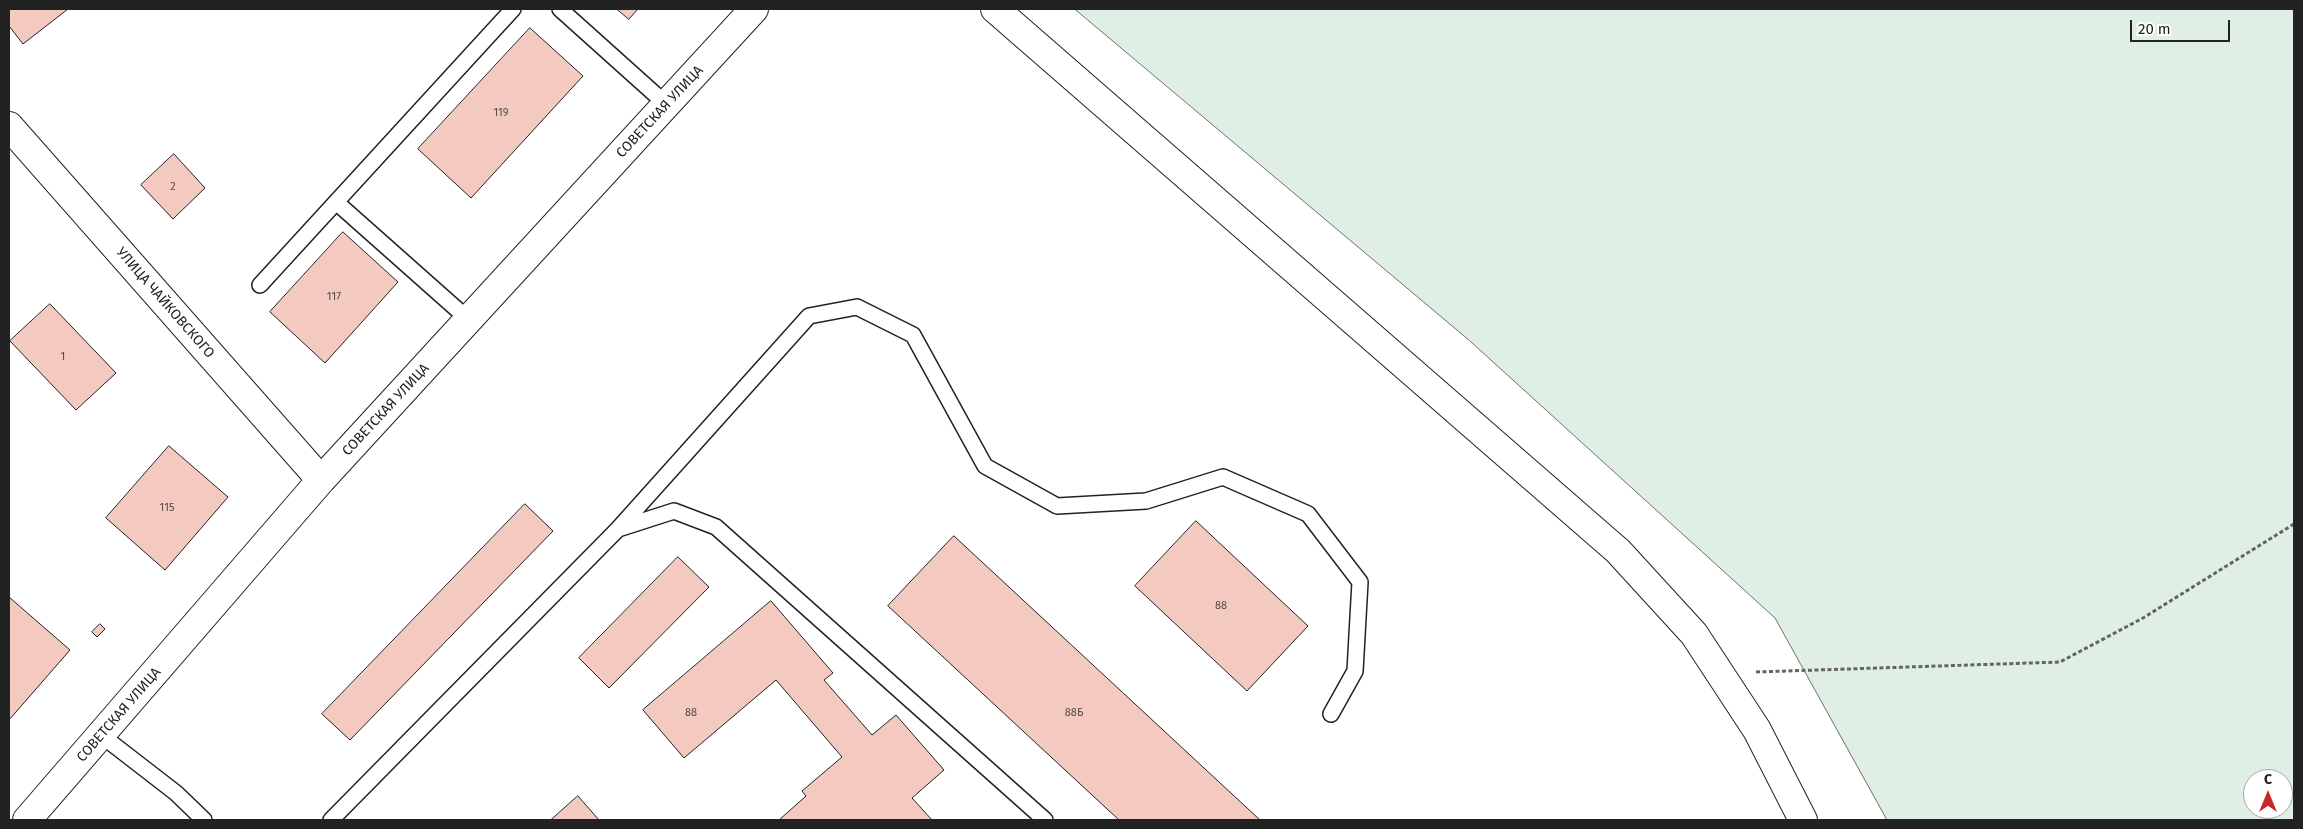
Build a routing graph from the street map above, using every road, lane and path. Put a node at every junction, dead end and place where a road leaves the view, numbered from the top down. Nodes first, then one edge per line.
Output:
1 (513, 9) edge
2 (560, 9) edge
3 (754, 9) edge
4 (774, 9) edge
5 (995, 9) edge
6 (1003, 9) edge
7 (1020, 30) junction
8 (717, 52) junction
9 (667, 106) junction
10 (9, 126) edge
11 (336, 202) junction
12 (260, 285) dead end
13 (469, 320) junction
14 (321, 480) junction
15 (2294, 524) edge
16 (618, 529) junction
17 (1720, 674) junction
18 (1331, 714) dead end
19 (101, 735) junction
20 (27, 820) edge
21 (204, 820) edge
22 (330, 820) edge
23 (1045, 820) edge
24 (1803, 820) edge

1 - 11 lane
2 - 9 lane
3 - 8 main road, СОВЕТСКАЯ УЛИЦА
4 - 8 main road
5 - 7 main road
6 - 7 main road
7 - 17 main road
8 - 9 main road, СОВЕТСКАЯ УЛИЦА
9 - 13 main road, СОВЕТСКАЯ УЛИЦА
10 - 14 main road, УЛИЦА ЧАЙКОВСКОГО
11 - 12 lane
11 - 13 lane
13 - 14 main road, СОВЕТСКАЯ УЛИЦА
14 - 19 main road, СОВЕТСКАЯ УЛИЦА
15 - 17 path
16 - 18 lane
16 - 22 lane
16 - 23 lane
17 - 24 main road
19 - 20 main road, СОВЕТСКАЯ УЛИЦА
19 - 21 lane

